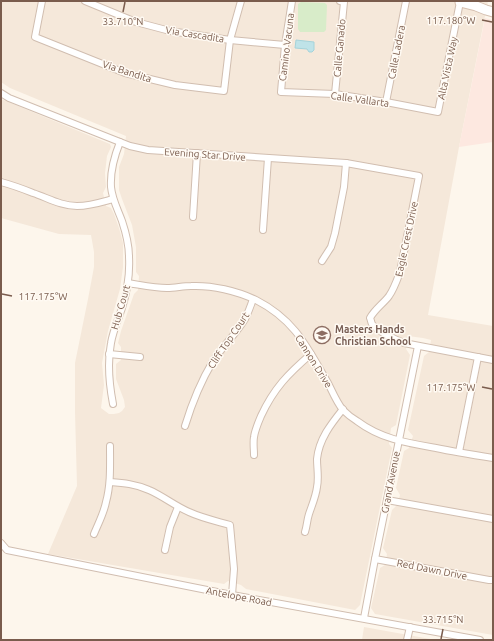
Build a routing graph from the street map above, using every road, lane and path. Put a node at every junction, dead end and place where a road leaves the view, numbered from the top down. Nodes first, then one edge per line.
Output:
1 (42, 1) edge
2 (85, 1) edge
3 (241, 1) edge
4 (292, 1) edge
5 (342, 1) edge
6 (406, 1) edge
7 (460, 2) edge
8 (493, 12) edge
9 (230, 40) junction
10 (285, 45) junction
11 (281, 92) joint
12 (1, 94) edge
13 (335, 94) junction
14 (386, 102) junction
15 (438, 112) joint
16 (120, 142) junction
17 (197, 153) junction
18 (268, 158) junction
19 (346, 163) junction
20 (419, 176) joint
21 (1, 182) edge
22 (114, 199) junction
23 (193, 218) dead end
24 (263, 230) dead end
25 (322, 261) dead end
26 (128, 283) junction
27 (254, 299) junction
28 (418, 346) junction
29 (109, 354) junction
30 (311, 354) junction
31 (140, 357) dead end
32 (478, 358) junction
33 (493, 360) edge
34 (113, 404) dead end
35 (343, 409) junction
36 (185, 426) dead end
37 (399, 441) junction
38 (110, 446) dead end
39 (459, 452) junction
40 (254, 455) dead end
41 (493, 458) edge
42 (110, 482) junction
43 (387, 500) junction
44 (178, 507) junction
45 (493, 519) edge
46 (305, 532) dead end
47 (94, 534) dead end
48 (1, 543) edge
49 (165, 550) dead end
50 (375, 558) junction
51 (491, 580) edge
52 (232, 595) junction
53 (364, 618) junction
54 (410, 627) junction
55 (407, 640) edge
56 (480, 640) edge

1 - 9 street, Via Bandita
2 - 9 street, Via Cascadita
3 - 9 street
4 - 10 street, Camino Vacuna
5 - 13 street, Calle Ganado
6 - 14 street, Calle Ladera
7 - 8 street
7 - 15 street, Alta Vista Way
9 - 10 street, Via Cascadita
10 - 11 street, Camino Vacuna
11 - 13 street, Calle Vallarta
12 - 16 street, Evening Star Drive
13 - 14 street, Calle Vallarta
14 - 15 street, Calle Vallarta
16 - 17 street, Evening Star Drive
16 - 22 street, Hub Court
17 - 18 street, Evening Star Drive
17 - 23 street
18 - 19 street, Evening Star Drive
18 - 24 street
19 - 20 street, Evening Star Drive
19 - 25 street
20 - 28 street, Eagle Crest Drive
21 - 22 street
22 - 26 street, Hub Court
26 - 27 street, Cannon Drive
26 - 29 street, Hub Court
27 - 30 street, Cannon Drive
27 - 36 street, Cliff Top Court
28 - 32 street
28 - 37 street, Grand Avenue
29 - 31 street
29 - 34 street, Hub Court
30 - 35 street, Cannon Drive
30 - 40 street
32 - 33 street
32 - 39 street
35 - 37 street, Cannon Drive
35 - 46 street
37 - 39 street, Cannon Drive
37 - 43 street, Grand Avenue
38 - 42 street
39 - 41 street, Cannon Drive
42 - 44 street
42 - 47 street
43 - 45 street
43 - 50 street, Grand Avenue
44 - 49 street
44 - 52 street
48 - 52 street, Antelope Road
50 - 51 street, Red Dawn Drive
50 - 53 street, Grand Avenue
52 - 53 street, Antelope Road
53 - 54 street, Antelope Road
54 - 55 street
54 - 56 street, Antelope Road

